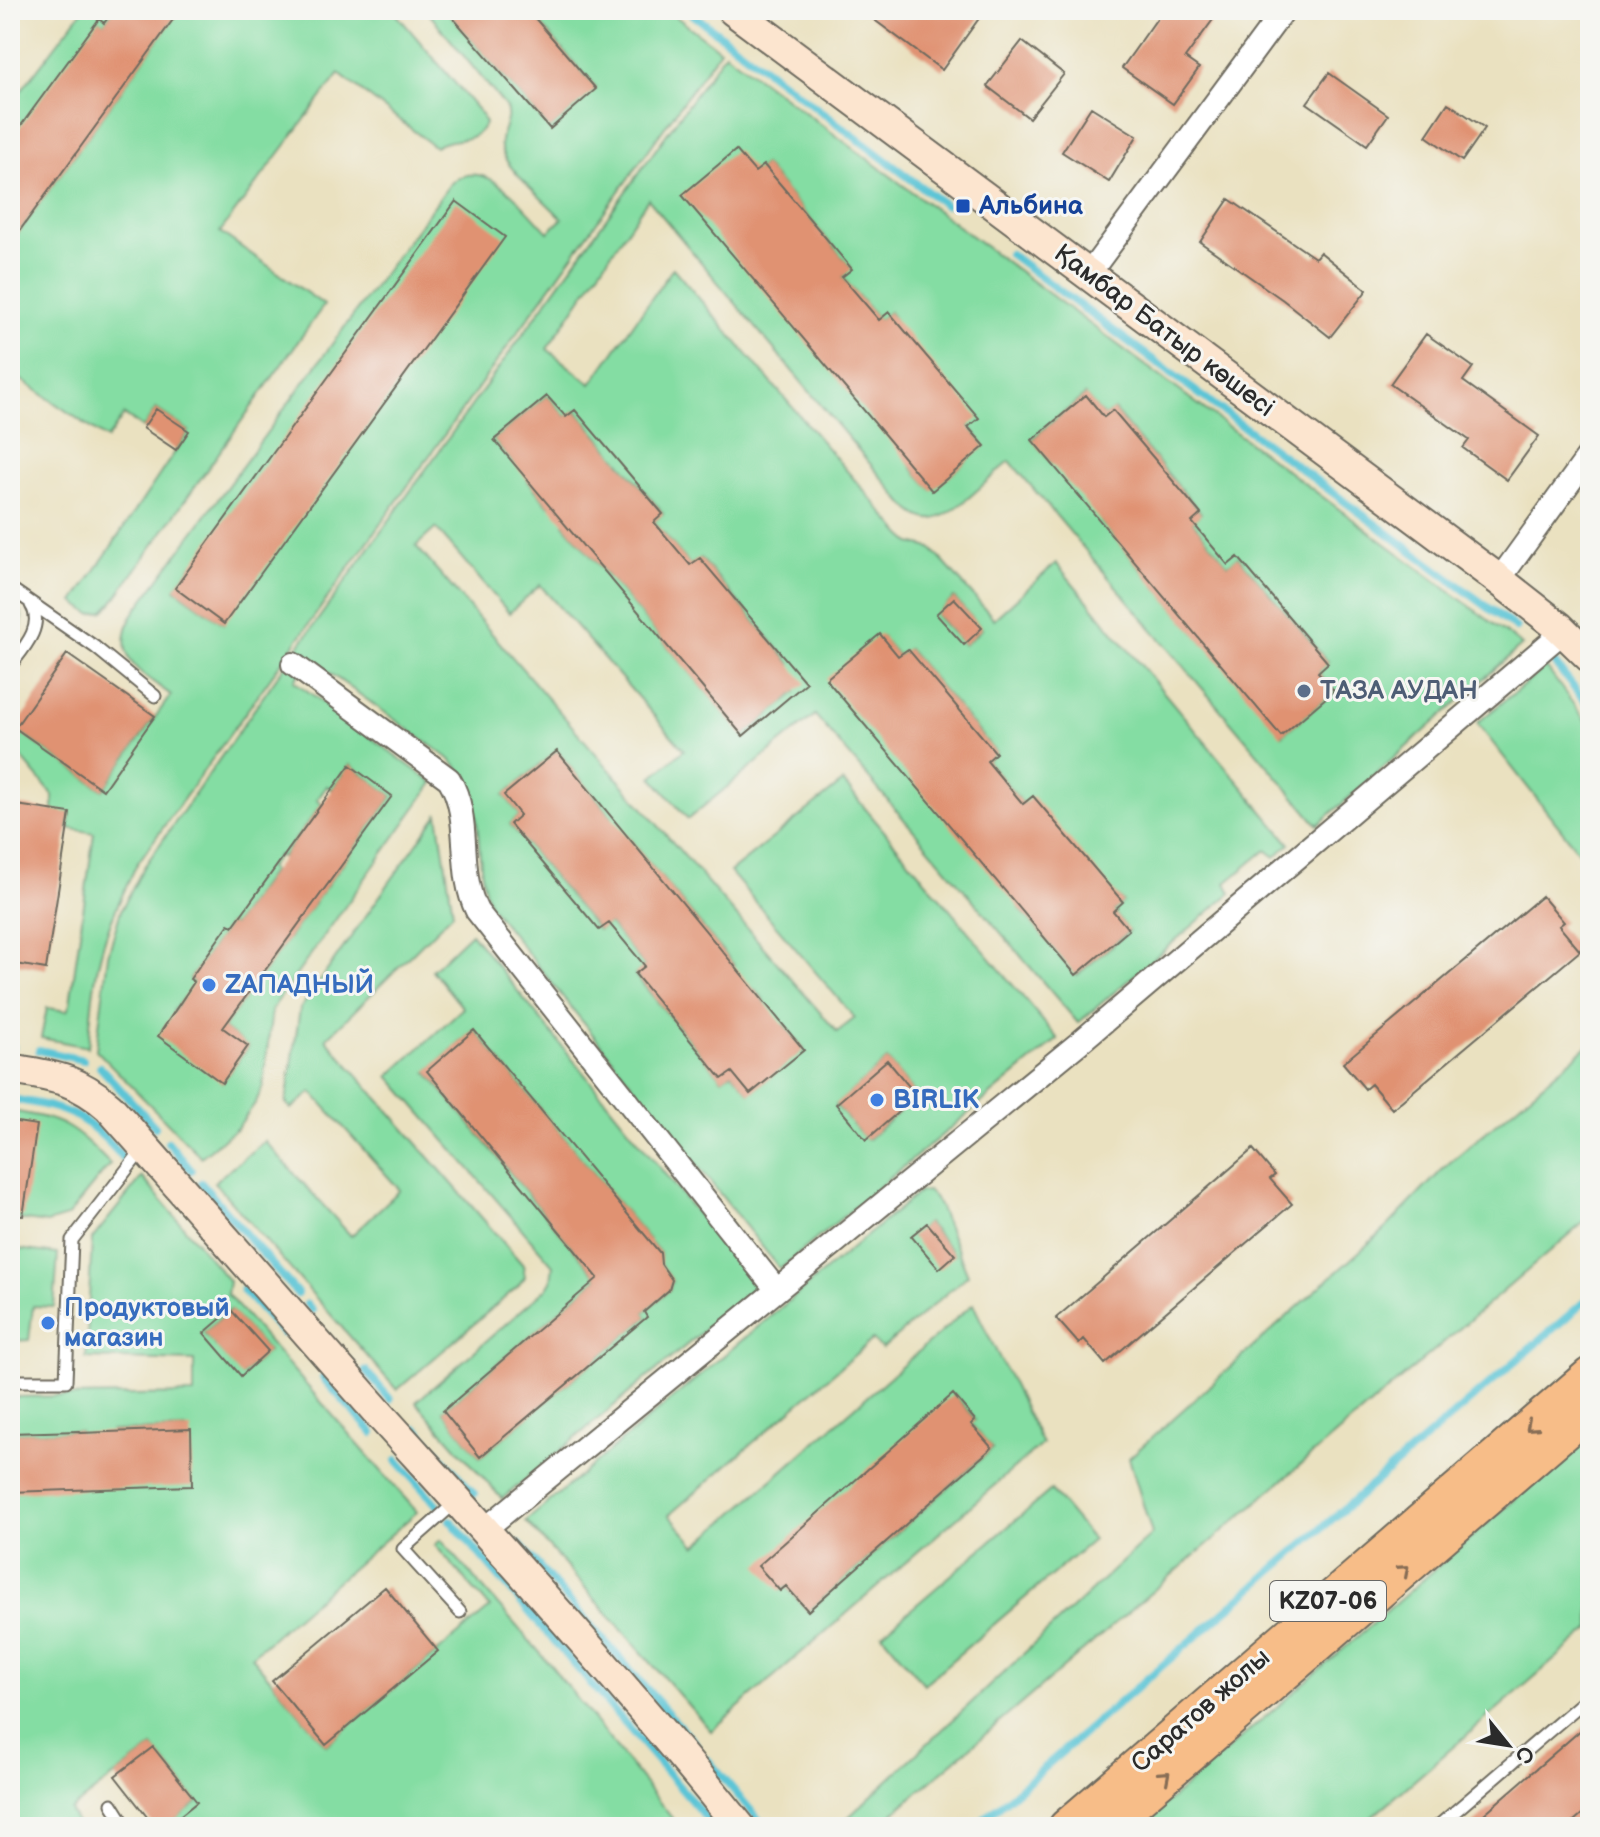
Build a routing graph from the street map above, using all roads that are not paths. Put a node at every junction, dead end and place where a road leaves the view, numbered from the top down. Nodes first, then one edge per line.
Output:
1 (733, 10) edge
2 (1284, 10) edge
3 (1088, 275) junction
4 (1590, 454) edge
5 (1499, 580) junction
6 (10, 588) edge
7 (28, 601) junction
8 (1564, 631) junction
9 (1590, 657) edge
10 (293, 664) dead end
11 (10, 666) edge
12 (155, 696) dead end
13 (10, 1069) edge
14 (145, 1148) junction
15 (776, 1289) junction
16 (1590, 1375) edge
17 (10, 1381) edge
18 (1590, 1410) edge
19 (458, 1500) junction
20 (485, 1529) junction
21 (460, 1612) dead end
22 (1590, 1696) edge
23 (112, 1804) dead end
24 (122, 1827) edge
25 (740, 1827) edge
26 (1066, 1827) edge
27 (1106, 1827) edge
28 (1437, 1827) edge

1 - 3 main road, Қамбар Батыр көшесі
2 - 3 street
3 - 5 main road, Қамбар Батыр көшесі
4 - 5 street
5 - 8 main road, Қамбар Батыр көшесі
6 - 7 lane
7 - 11 lane
7 - 12 lane
8 - 9 main road, Қамбар Батыр көшесі
8 - 15 street
10 - 15 street
13 - 14 main road
14 - 17 lane
14 - 19 main road
15 - 20 street
16 -> 26 main road, Саратов жолы / KZ07-06
27 -> 18 main road, Саратов жолы / KZ07-06
19 - 20 main road
19 - 21 lane
20 - 25 main road
22 - 28 lane
23 - 24 lane

